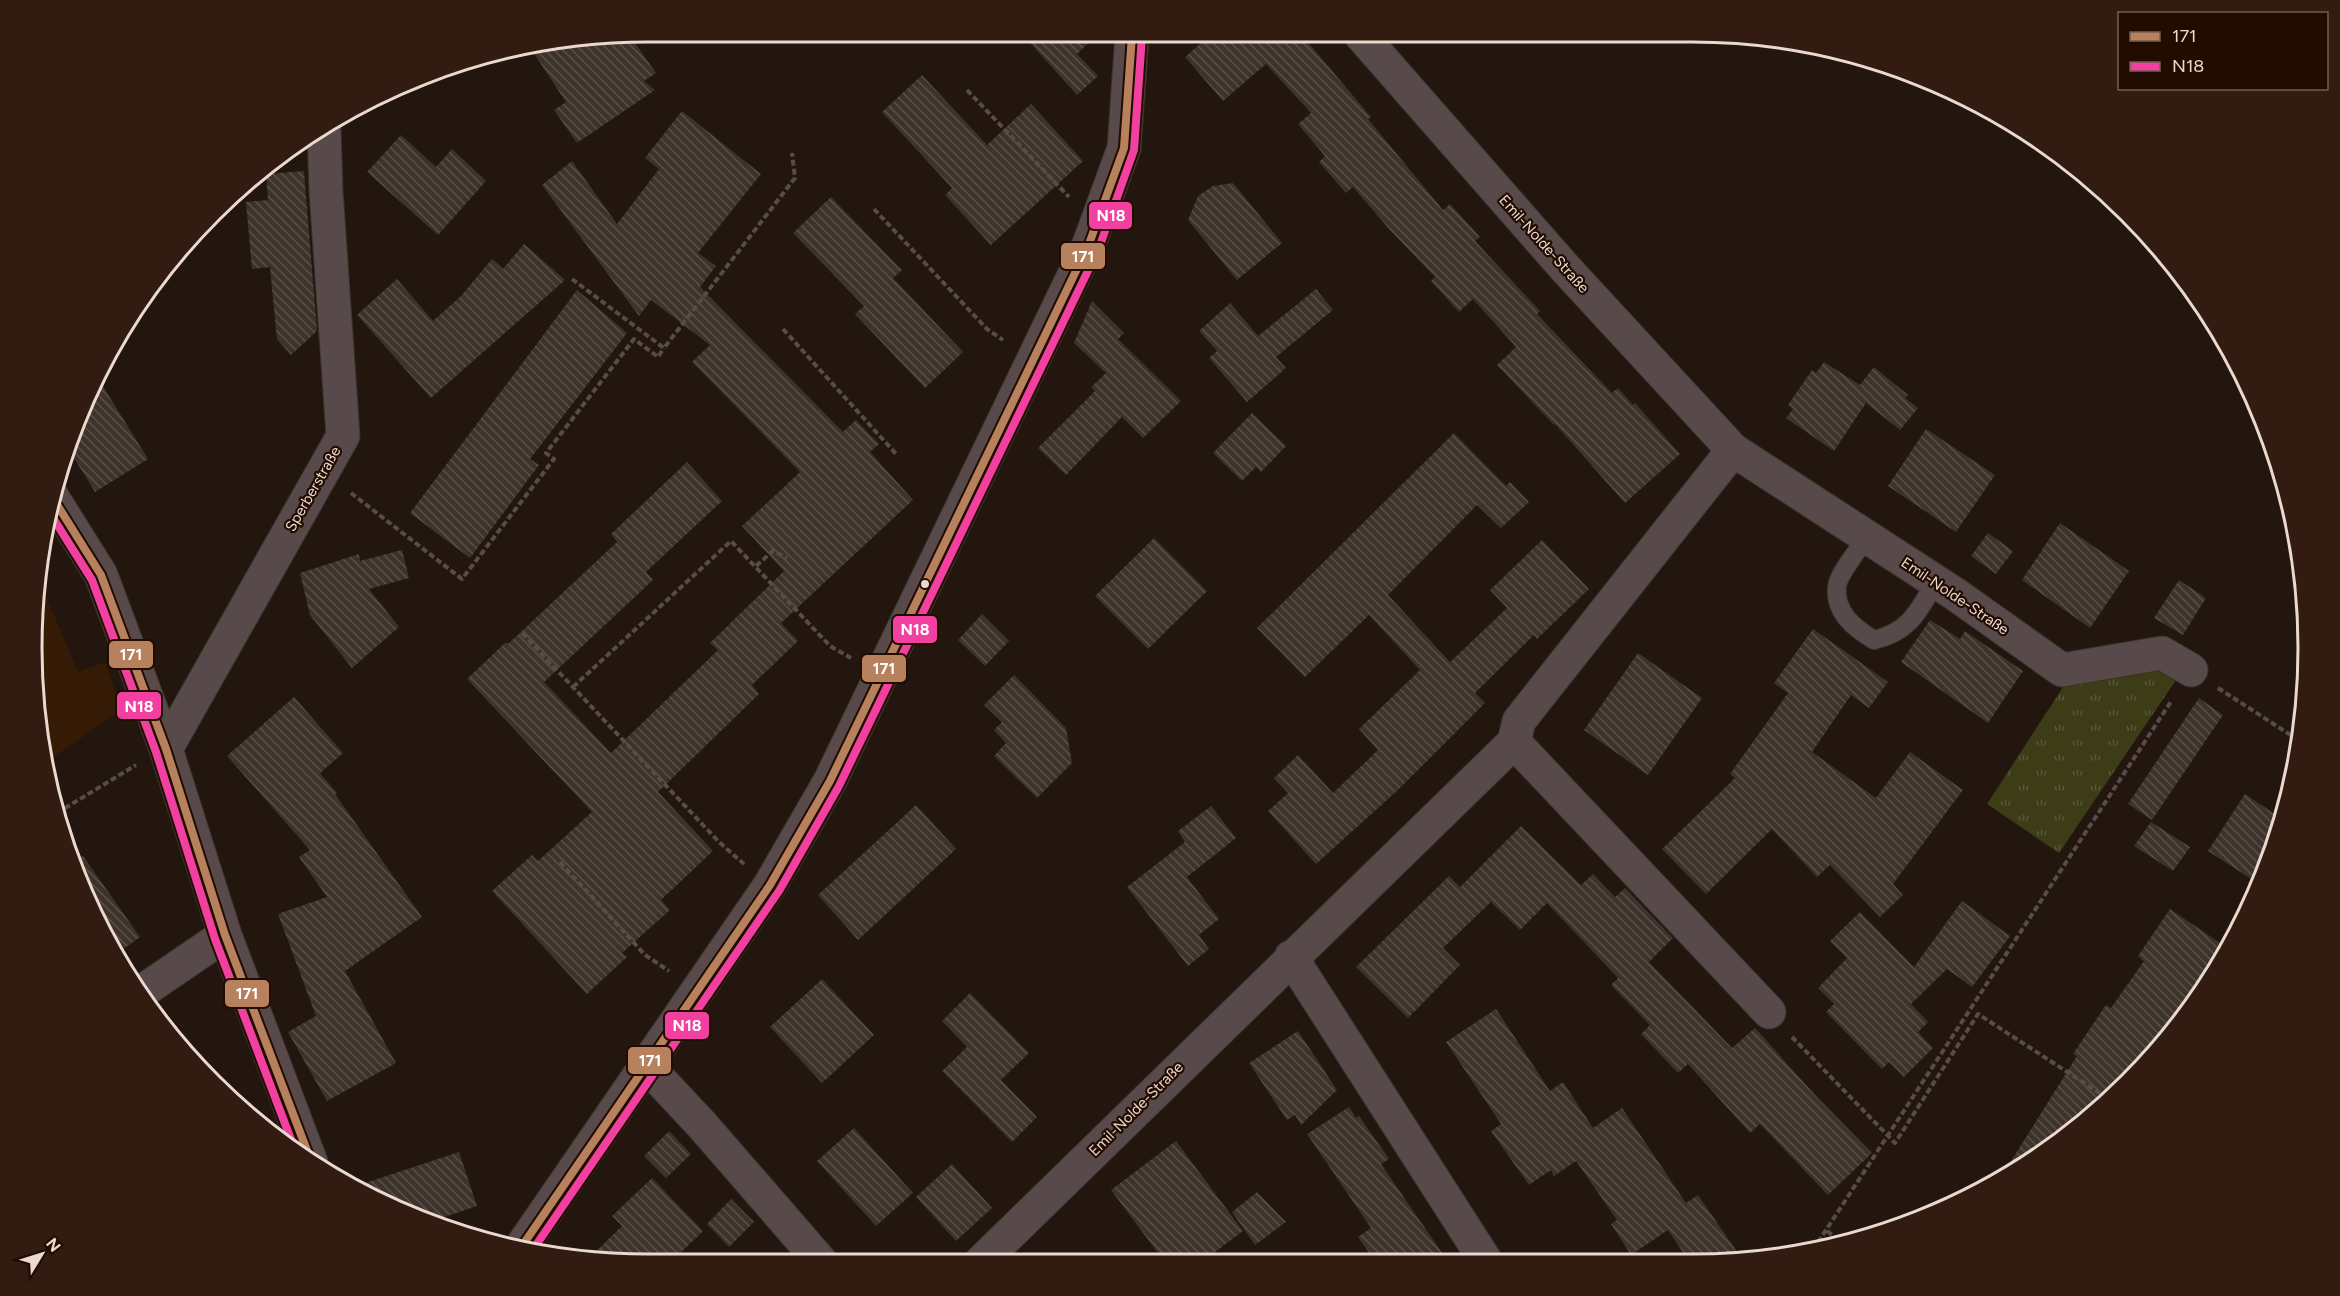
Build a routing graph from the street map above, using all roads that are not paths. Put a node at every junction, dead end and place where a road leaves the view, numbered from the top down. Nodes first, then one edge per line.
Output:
1 (1132, 42) edge
2 (1367, 42) edge
3 (324, 136) edge
4 (1733, 450) junction
5 (59, 508) edge
6 (1866, 538) junction
7 (1935, 583) junction
8 (2191, 670) road end
9 (1514, 742) junction
10 (166, 748) junction
11 (225, 935) junction
12 (1291, 957) junction
13 (147, 989) edge
14 (1769, 1012) road end
15 (645, 1064) junction
16 (306, 1148) edge
17 (525, 1241) edge
18 (813, 1254) edge
19 (989, 1254) edge
20 (1481, 1254) edge

1 - 15 street
2 - 4 street, Emil-Nolde-Straße
3 - 10 street, Sperberstraße
4 - 6 street, Emil-Nolde-Straße
4 - 9 street, Emil-Nolde-Straße
5 - 10 street
6 - 7 street, Emil-Nolde-Straße
6 - 7 lane
7 - 8 street, Emil-Nolde-Straße
9 - 12 street, Emil-Nolde-Straße
9 - 14 street
10 - 11 street
11 - 13 street
11 - 16 street
12 - 19 street, Emil-Nolde-Straße
12 - 20 street
15 - 17 street
15 - 18 street

